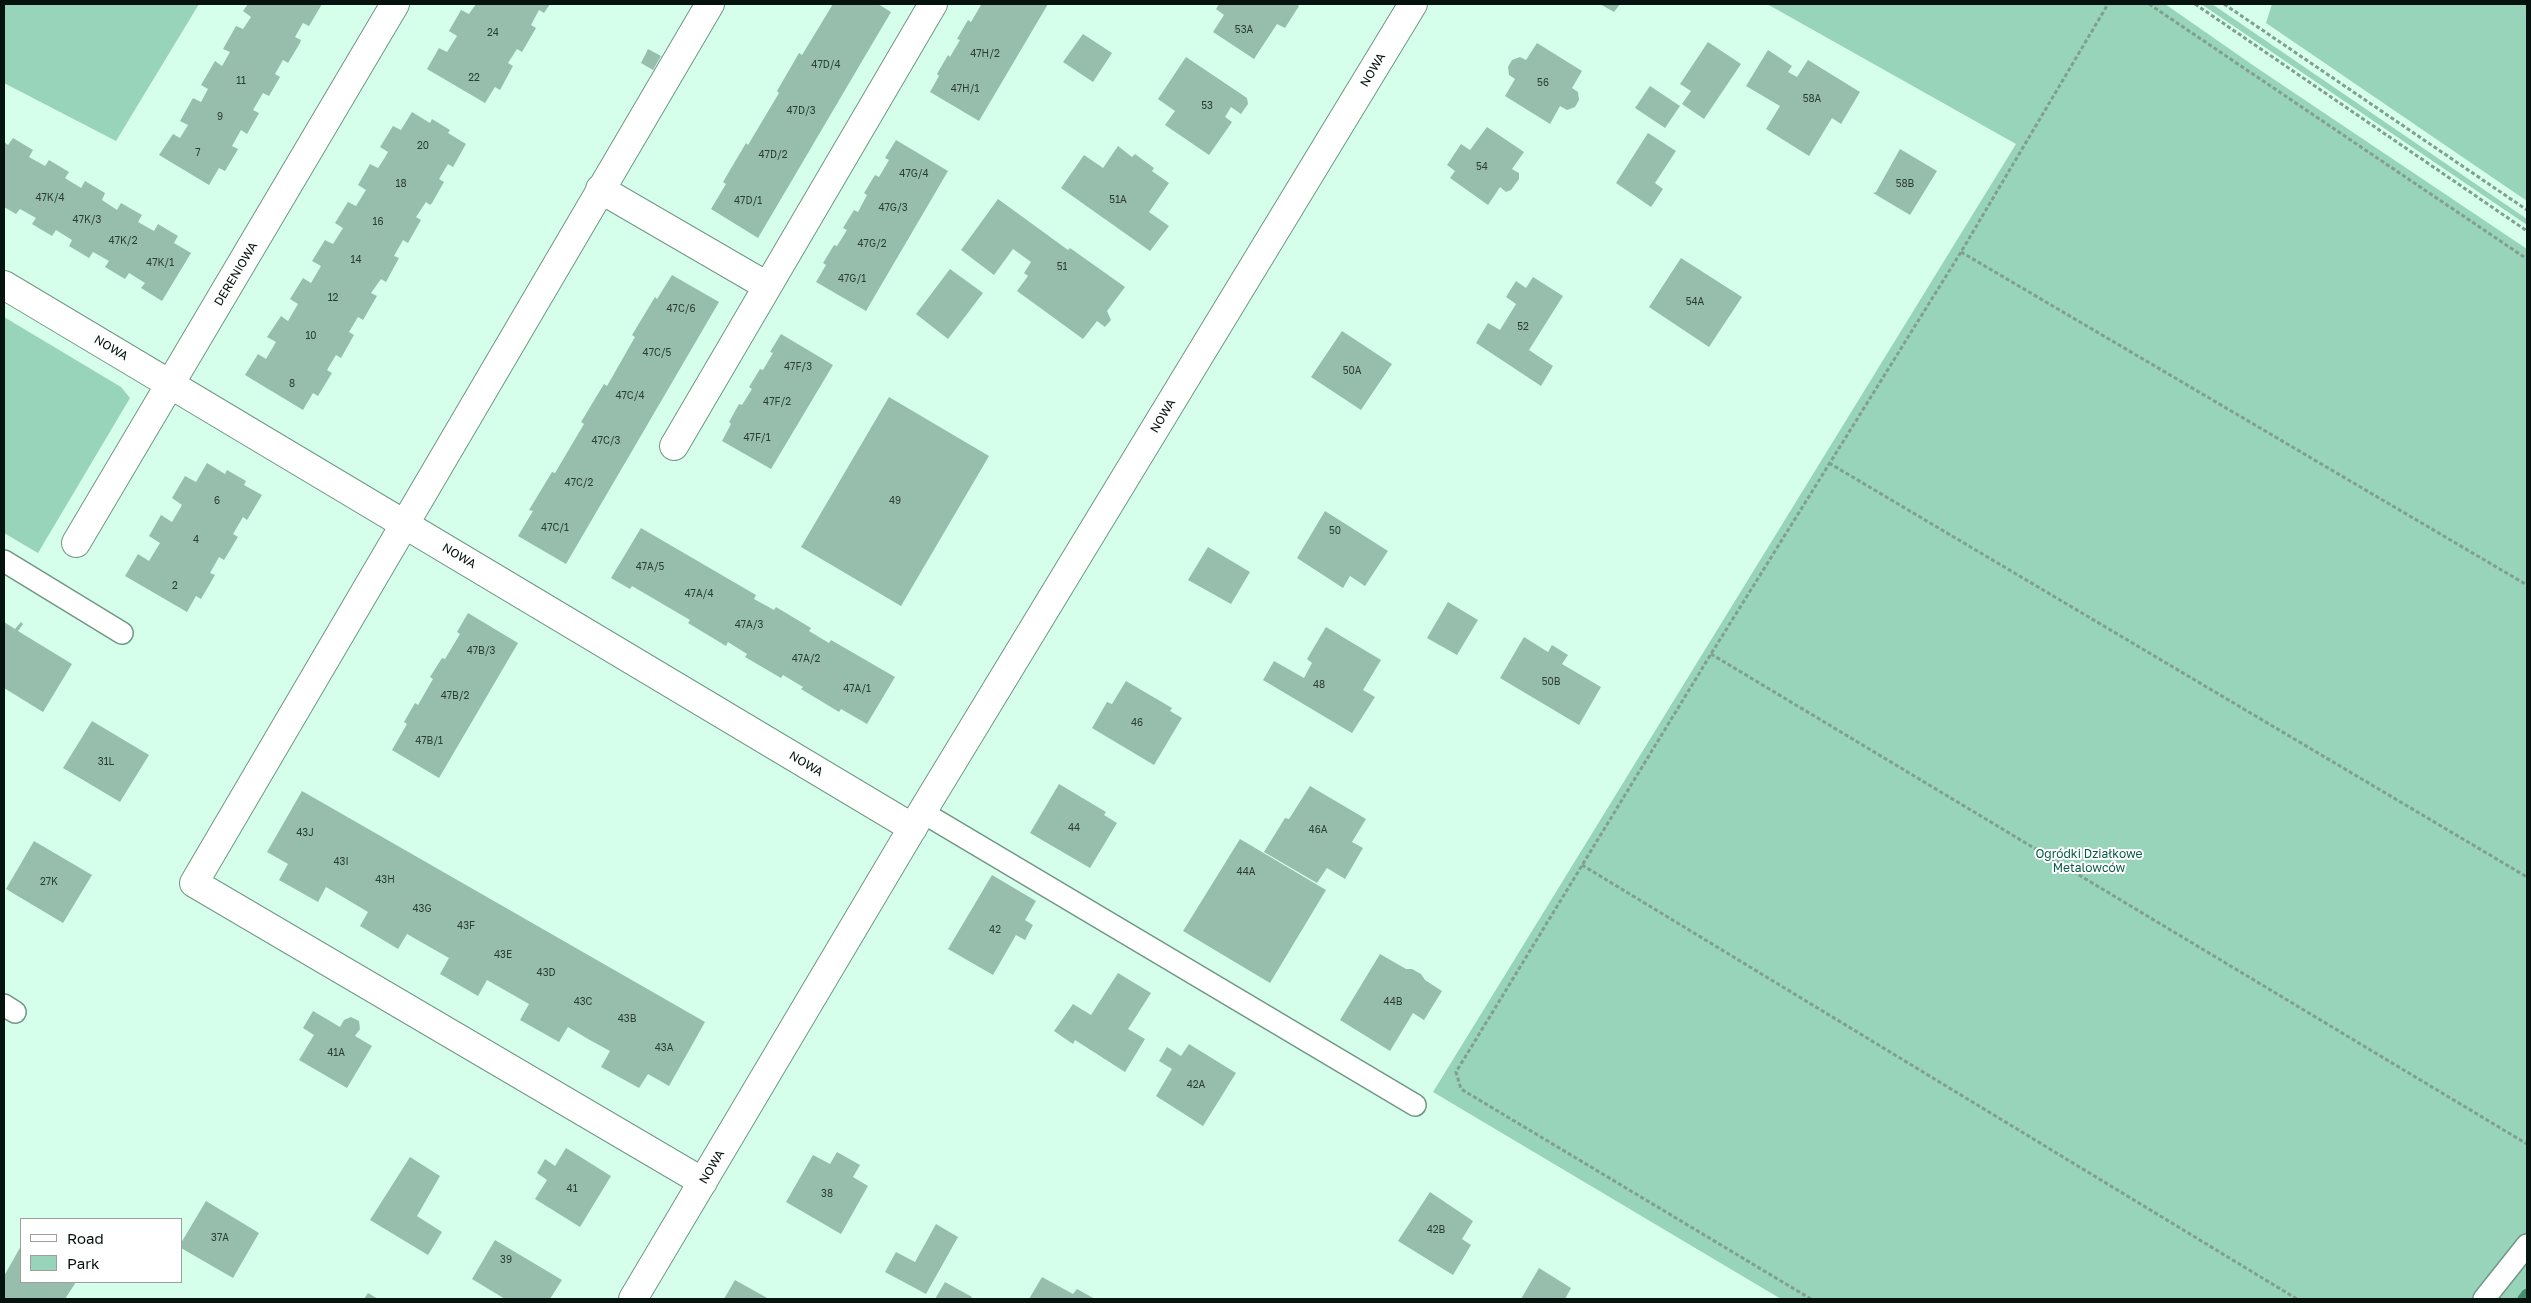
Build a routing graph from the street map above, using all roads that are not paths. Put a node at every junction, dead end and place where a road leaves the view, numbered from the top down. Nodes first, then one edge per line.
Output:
1 (395, 4) edge
2 (710, 4) edge
3 (933, 4) edge
4 (1413, 4) edge
5 (600, 189) junction
6 (4, 285) edge
7 (767, 286) junction
8 (170, 384) junction
9 (674, 446) dead end
10 (406, 524) junction
11 (76, 543) dead end
12 (4, 561) edge
13 (122, 633) dead end
14 (918, 820) junction
15 (1415, 1105) dead end
16 (703, 1182) junction
17 (2527, 1245) edge
18 (633, 1299) edge
19 (2484, 1299) edge

1 - 8 street, DERENIOWA
2 - 5 street
3 - 7 street
4 - 14 street, NOWA
5 - 7 street
5 - 10 street
6 - 8 street, NOWA
7 - 9 street
8 - 10 street, NOWA
8 - 11 street, DERENIOWA
10 - 14 street, NOWA
10 - 16 street
12 - 13 lane
14 - 15 lane
14 - 16 street, NOWA
16 - 18 street, NOWA
17 - 19 lane

